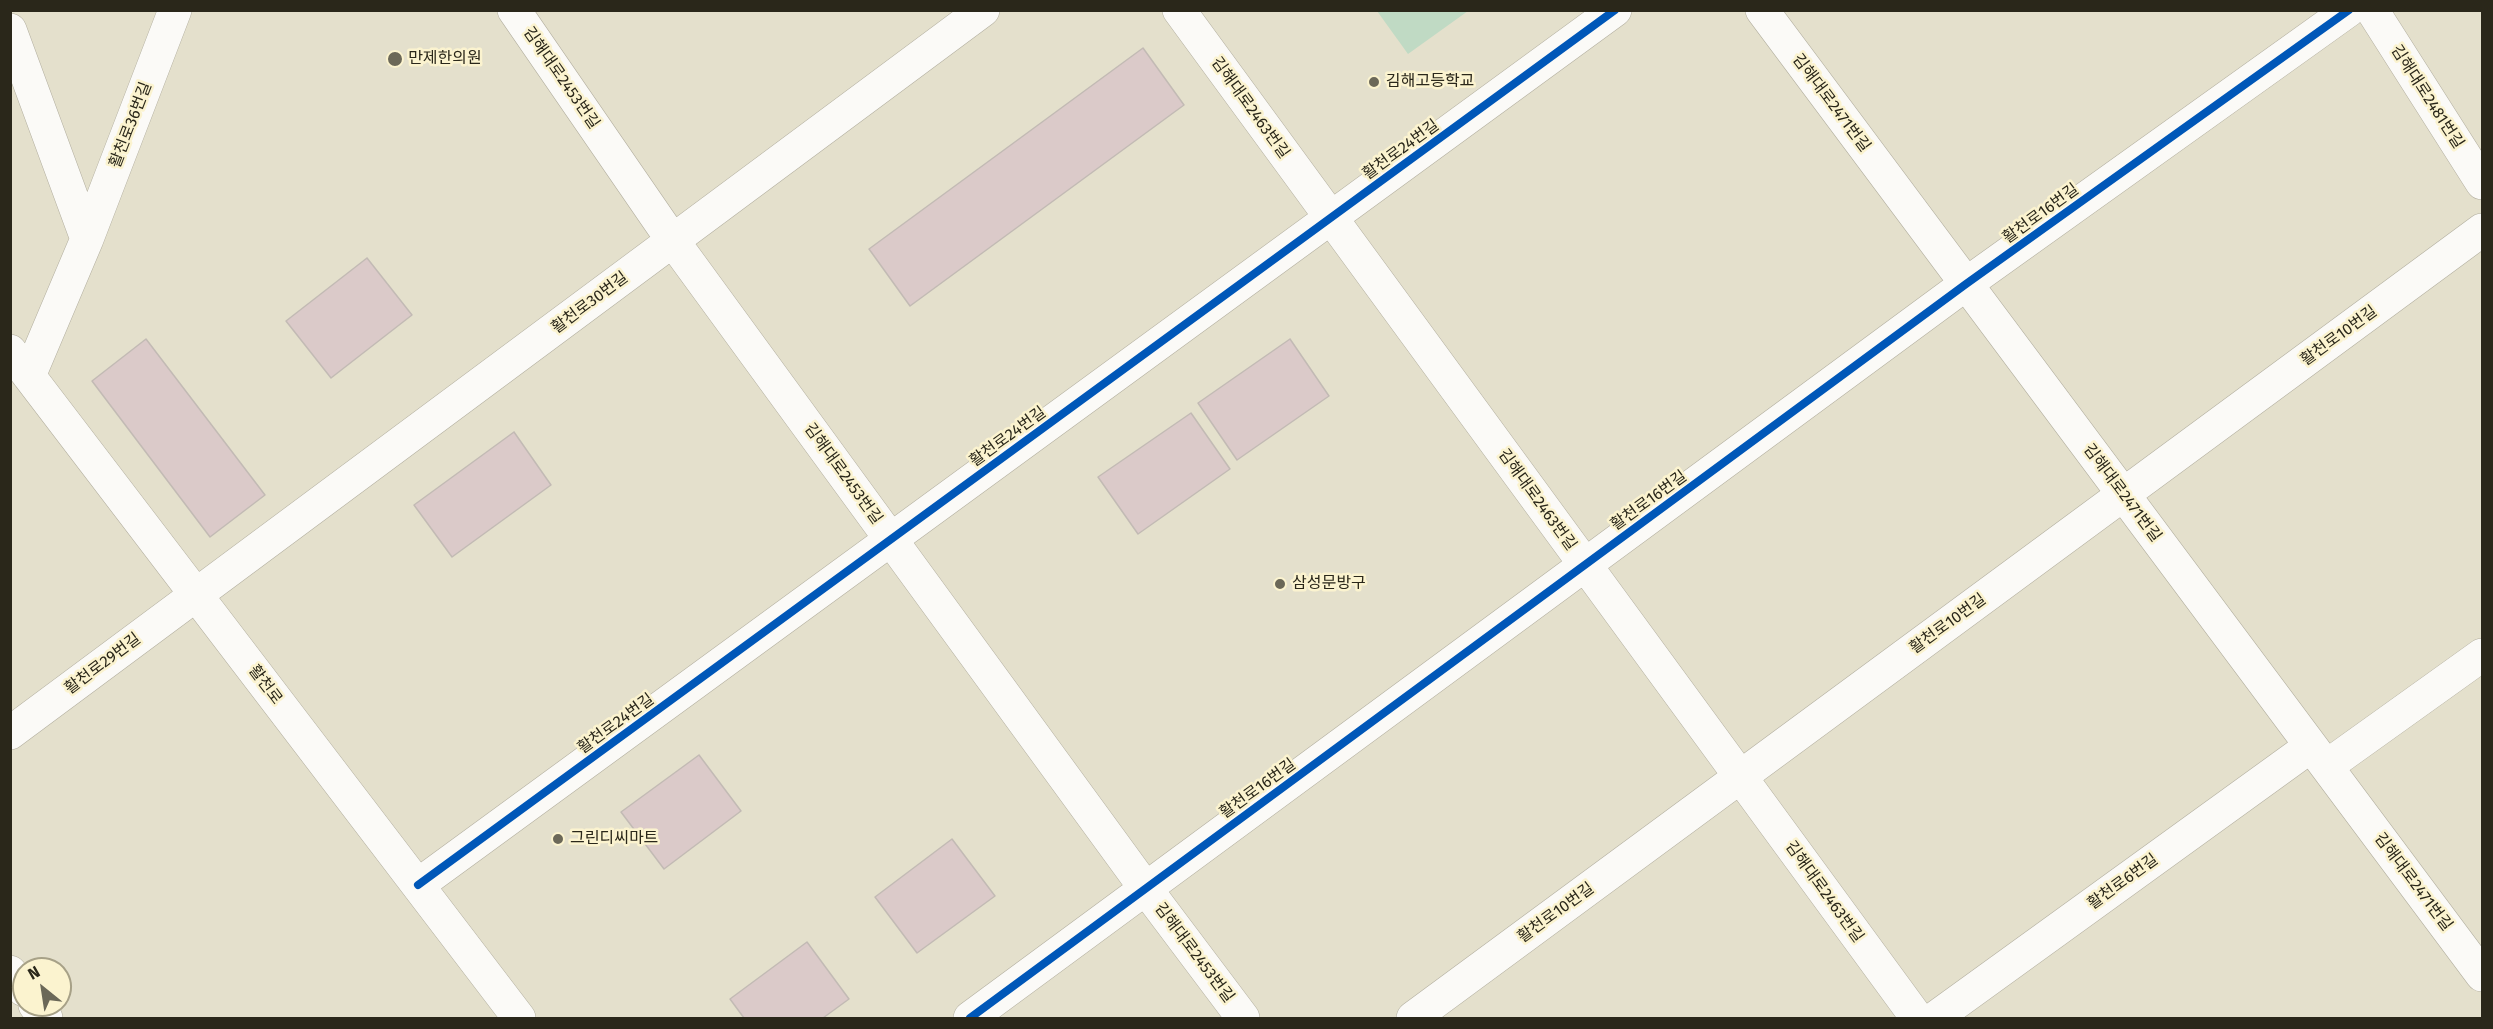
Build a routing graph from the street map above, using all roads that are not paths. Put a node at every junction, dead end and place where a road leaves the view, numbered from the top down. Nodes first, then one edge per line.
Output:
1 (175, 10) edge
2 (514, 10) edge
3 (983, 10) edge
4 (1179, 10) edge
5 (1615, 10) edge
6 (1762, 10) edge
7 (2349, 10) edge
8 (2372, 10) edge
9 (10, 30) edge
10 (2482, 183) edge
11 (1331, 218) junction
12 (2482, 230) edge
13 (87, 239) junction
14 (673, 241) junction
15 (1966, 284) junction
16 (20, 364) edge
17 (2124, 495) junction
18 (891, 540) junction
19 (1585, 565) junction
20 (196, 595) junction
21 (2482, 655) edge
22 (10, 733) edge
23 (2319, 756) junction
24 (1740, 777) junction
25 (418, 885) junction
26 (1146, 889) junction
27 (2482, 975) edge
28 (1914, 1016) edge
29 (519, 1018) edge
30 (970, 1018) edge
31 (1243, 1018) edge
32 (1413, 1018) edge

1 - 13 street, 활천로36번길
2 - 14 street, 김해대로2453번길
3 - 14 street, 활천로30번길
4 - 11 street, 김해대로2463번길
5 - 11 street, 활천로24번길
6 - 15 street, 김해대로2471번길
7 - 15 street, 활천로16번길
8 - 10 street, 김해대로2481번길
9 - 13 street
11 - 18 street, 활천로24번길
11 - 19 street, 김해대로2463번길
12 - 17 street, 활천로10번길
13 - 16 street, 활천로36번길
14 - 18 street, 김해대로2453번길
14 - 20 street, 활천로30번길
15 - 17 street, 김해대로2471번길
15 - 19 street, 활천로16번길
16 - 20 street, 활천로
17 - 23 street, 김해대로2471번길
17 - 24 street, 활천로10번길
18 - 25 street, 활천로24번길
18 - 26 street, 김해대로2453번길
19 - 24 street, 김해대로2463번길
19 - 26 street, 활천로16번길
20 - 22 street, 활천로29번길
20 - 25 street, 활천로
21 - 23 street, 활천로6번길
23 - 27 street, 김해대로2471번길
23 - 28 street, 활천로6번길
24 - 28 street, 김해대로2463번길
24 - 32 street, 활천로10번길
25 - 29 street, 활천로
26 - 30 street, 활천로16번길
26 - 31 street, 김해대로2453번길

